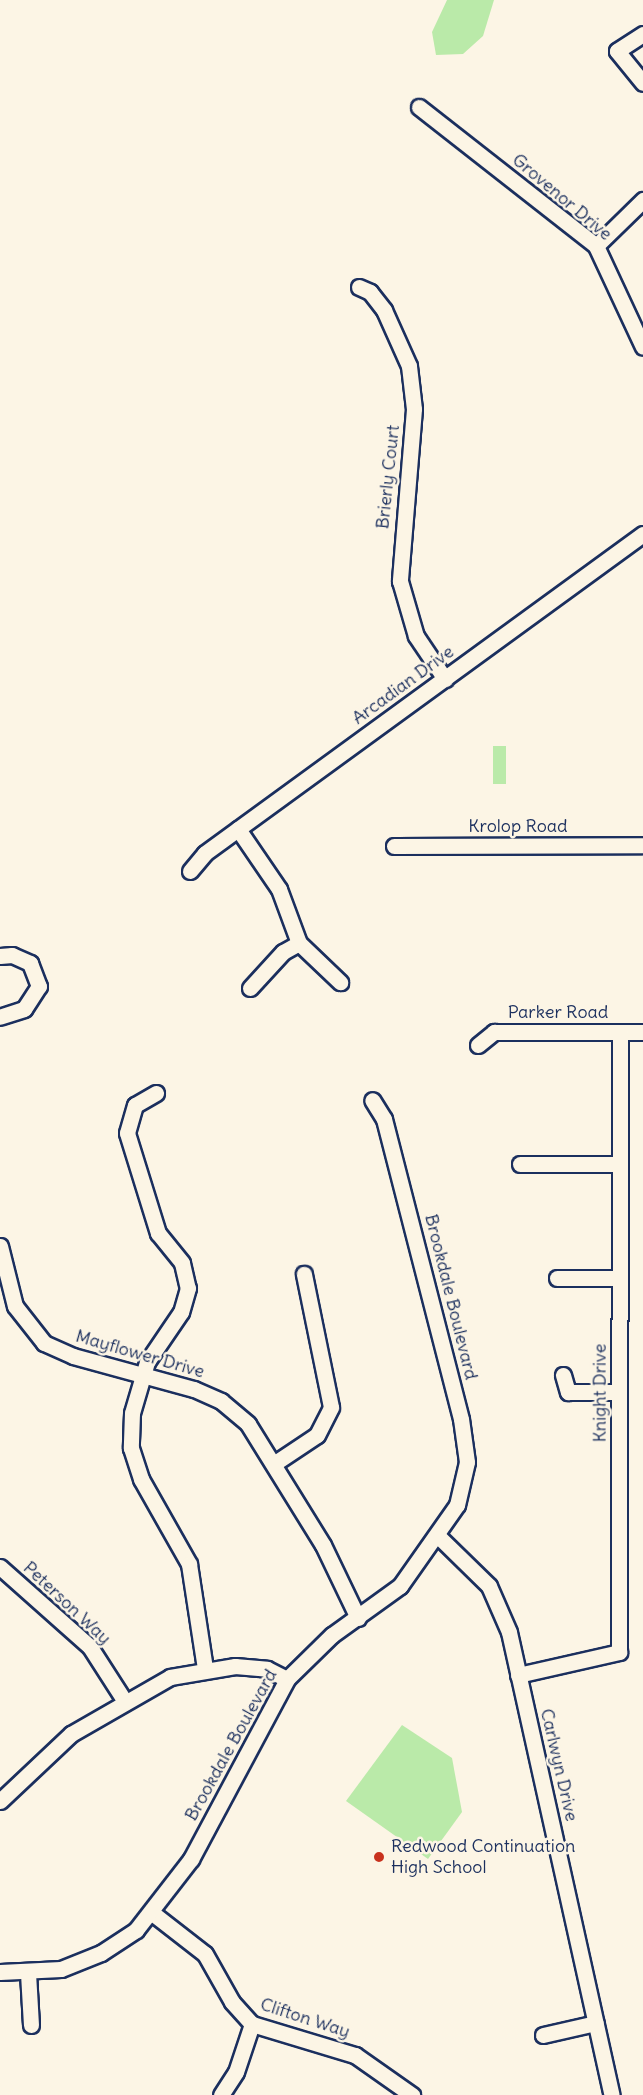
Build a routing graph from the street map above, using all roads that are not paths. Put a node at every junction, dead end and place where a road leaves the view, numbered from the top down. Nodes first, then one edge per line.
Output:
1 (643, 34) edge
2 (643, 83) edge
3 (419, 107) dead end
4 (643, 200) edge
5 (596, 246) junction
6 (359, 287) dead end
7 (643, 346) edge
8 (643, 534) edge
9 (445, 679) junction
10 (238, 829) junction
11 (643, 845) edge
12 (394, 846) dead end
13 (190, 871) dead end
14 (299, 943) junction
15 (0, 956) edge
16 (340, 982) dead end
17 (250, 988) dead end
18 (0, 1017) edge
19 (620, 1032) junction
20 (643, 1032) edge
21 (478, 1045) dead end
22 (156, 1093) dead end
23 (372, 1100) dead end
24 (520, 1164) dead end
25 (620, 1164) junction
26 (0, 1246) edge
27 (304, 1274) dead end
28 (557, 1278) dead end
29 (619, 1278) junction
30 (143, 1374) junction
31 (563, 1375) dead end
32 (620, 1392) junction
33 (274, 1463) junction
34 (438, 1537) junction
35 (2, 1573) edge
36 (358, 1618) junction
37 (205, 1668) junction
38 (518, 1675) junction
39 (287, 1679) junction
40 (124, 1700) junction
41 (0, 1800) edge
42 (151, 1912) junction
43 (0, 1972) edge
44 (28, 1973) junction
45 (596, 2023) junction
46 (252, 2024) junction
47 (31, 2025) dead end
48 (543, 2035) dead end
49 (221, 2095) edge
50 (412, 2095) edge
51 (612, 2095) edge

1 - 2 street
3 - 5 street, Grovenor Drive
4 - 5 street
5 - 7 street, Grovenor Drive
6 - 9 street, Brierly Court
8 - 9 street, Arcadian Drive
9 - 10 street, Arcadian Drive
10 - 13 street, Arcadian Drive
10 - 14 street
11 - 12 street, Krolop Road
14 - 16 street
14 - 17 street
15 - 18 street
19 - 20 street, Parker Road
19 - 21 street, Parker Road
19 - 25 street, Knight Drive
22 - 30 street
23 - 34 street, Brookdale Boulevard
24 - 25 street
25 - 29 street, Knight Drive
26 - 30 street, Mayflower Drive
27 - 33 street
28 - 29 street
29 - 32 street, Knight Drive
30 - 33 street, Mayflower Drive
30 - 37 street
31 - 32 street
32 - 38 street, Knight Drive
33 - 36 street, Mayflower Drive
34 - 36 street, Brookdale Boulevard
34 - 38 street, Carlwyn Drive
35 - 40 street, Peterson Way
36 - 39 street, Brookdale Boulevard
37 - 39 street
37 - 40 street
38 - 45 street, Carlwyn Drive
39 - 42 street, Brookdale Boulevard
40 - 41 street
42 - 44 street, Brookdale Boulevard
42 - 46 street, Clifton Way
43 - 44 street, Brookdale Boulevard
44 - 47 street
45 - 48 street
45 - 51 street, Carlwyn Drive
46 - 49 street
46 - 50 street, Clifton Way

